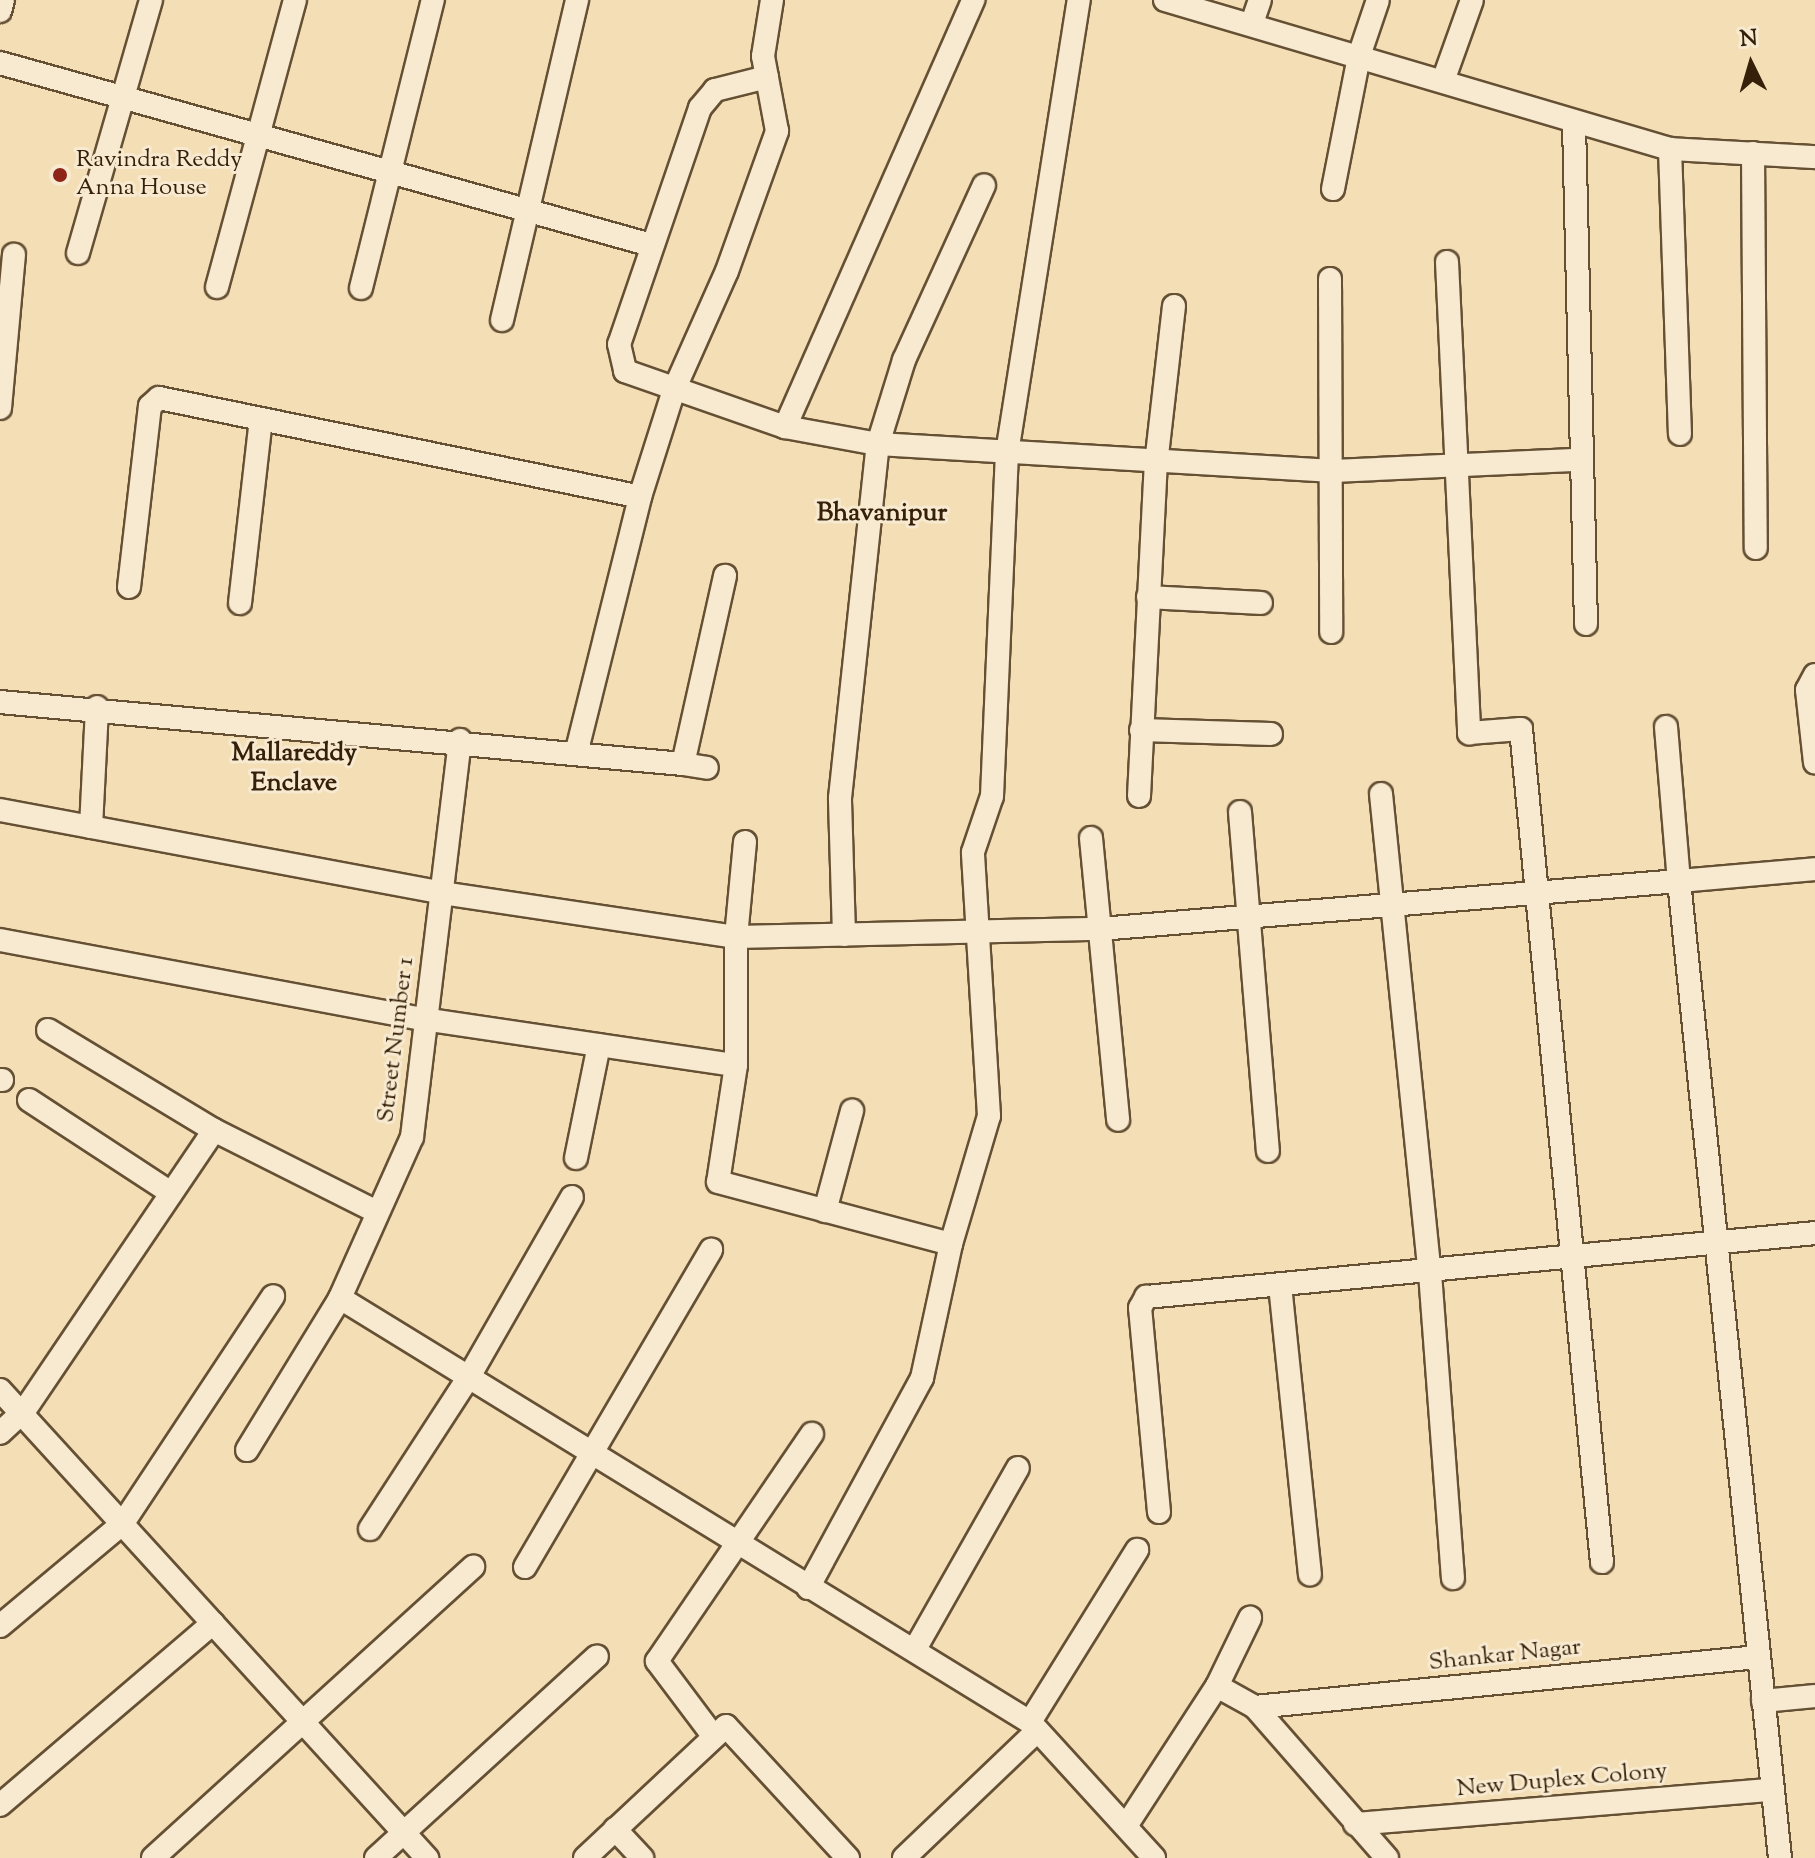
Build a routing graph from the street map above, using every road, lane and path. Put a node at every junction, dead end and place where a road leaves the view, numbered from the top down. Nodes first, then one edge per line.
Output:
1 (3, 0) edge
2 (151, 0) edge
3 (295, 0) edge
4 (433, 0) edge
5 (577, 0) edge
6 (772, 0) edge
7 (973, 0) edge
8 (1079, 0) edge
9 (1165, 0) edge
10 (1260, 0) edge
11 (1378, 0) edge
12 (1472, 0) edge
13 (0, 11) edge
14 (1252, 23) junction
15 (1359, 56) junction
16 (0, 63) edge
17 (767, 77) junction
18 (1443, 81) junction
19 (123, 99) junction
20 (1574, 123) junction
21 (259, 134) junction
22 (1670, 149) junction
23 (1753, 153) junction
24 (1815, 157) edge
25 (391, 174) junction
26 (984, 185) dead end
27 (1333, 189) dead end
28 (526, 213) junction
29 (651, 245) junction
30 (78, 253) dead end
31 (14, 255) dead end
32 (1447, 262) dead end
33 (1330, 279) dead end
34 (217, 287) dead end
35 (361, 288) dead end
36 (1174, 306) dead end
37 (502, 320) dead end
38 (674, 390) junction
39 (1, 398) edge
40 (261, 419) junction
41 (785, 427) junction
42 (1680, 434) dead end
43 (878, 444) junction
44 (1007, 453) junction
45 (1579, 460) junction
46 (1156, 464) junction
47 (1459, 469) junction
48 (1333, 471) junction
49 (640, 497) junction
50 (1756, 548) dead end
51 (725, 576) dead end
52 (129, 587) dead end
53 (1148, 597) junction
54 (240, 603) dead end
55 (1261, 603) dead end
56 (1586, 624) dead end
57 (1331, 632) dead end
58 (1815, 675) edge
59 (0, 702) edge
60 (97, 707) junction
61 (1666, 727) dead end
62 (1141, 730) junction
63 (1271, 734) dead end
64 (460, 740) junction
65 (577, 750) junction
66 (1815, 763) edge
67 (683, 764) junction
68 (707, 768) dead end
69 (1381, 794) dead end
70 (1139, 796) dead end
71 (0, 810) edge
72 (1240, 812) dead end
73 (91, 827) junction
74 (1091, 838) dead end
75 (745, 842) dead end
76 (1815, 869) edge
77 (1679, 881) junction
78 (442, 893) junction
79 (1536, 896) junction
80 (1392, 909) junction
81 (1245, 919) junction
82 (1100, 929) junction
83 (978, 932) junction
84 (844, 935) junction
85 (736, 937) junction
86 (0, 940) edge
87 (423, 1019) junction
88 (48, 1030) dead end
89 (599, 1045) junction
90 (736, 1065) junction
91 (29, 1100) dead end
92 (852, 1111) dead end
93 (1118, 1120) dead end
94 (214, 1130) junction
95 (1268, 1151) dead end
96 (576, 1158) dead end
97 (171, 1193) junction
98 (572, 1197) dead end
99 (825, 1211) junction
100 (377, 1212) junction
101 (1815, 1233) edge
102 (1719, 1242) junction
103 (951, 1244) junction
104 (711, 1250) dead end
105 (1573, 1257) junction
106 (1430, 1273) junction
107 (1280, 1285) junction
108 (273, 1296) dead end
109 (340, 1298) junction
110 (470, 1375) junction
111 (0, 1390) edge
112 (24, 1411) junction
113 (0, 1433) edge
114 (812, 1434) dead end
115 (247, 1450) dead end
116 (598, 1451) junction
117 (1018, 1468) dead end
118 (1159, 1512) dead end
119 (123, 1523) junction
120 (370, 1529) dead end
121 (740, 1542) junction
122 (1137, 1550) dead end
123 (1602, 1562) dead end
124 (473, 1567) dead end
125 (525, 1567) dead end
126 (1310, 1574) dead end
127 (1453, 1578) dead end
128 (808, 1588) junction
129 (1250, 1618) dead end
130 (213, 1623) junction
131 (0, 1626) edge
132 (915, 1649) junction
133 (597, 1656) dead end
134 (1758, 1657) junction
135 (1217, 1686) junction
136 (1815, 1696) edge
137 (1763, 1701) junction
138 (1255, 1707) junction
139 (303, 1722) junction
140 (1032, 1728) junction
141 (714, 1737) junction
142 (1773, 1790) junction
143 (0, 1805) edge
144 (1355, 1824) junction
145 (1126, 1826) junction
146 (615, 1829) junction
147 (404, 1833) junction
148 (910, 1856) edge
149 (153, 1858) edge
150 (376, 1858) edge
151 (427, 1858) edge
152 (585, 1858) edge
153 (642, 1858) edge
154 (848, 1858) edge
155 (1154, 1858) edge
156 (1387, 1858) edge
157 (1780, 1858) edge

1 - 13 street
2 - 19 street
3 - 21 street
4 - 25 street
5 - 28 street
6 - 17 street
7 - 41 street
8 - 44 street
9 - 14 street
10 - 14 street
11 - 15 street
12 - 18 street
14 - 15 street
15 - 18 street
15 - 27 street
16 - 19 street
17 - 29 street
17 - 38 street
18 - 20 street
19 - 21 street
19 - 30 street
20 - 22 street
20 - 45 street
21 - 25 street
21 - 34 street
22 - 23 street
22 - 42 street
23 - 24 street
23 - 50 street
25 - 28 street
25 - 35 street
26 - 43 street
28 - 29 street
28 - 37 street
29 - 38 street
31 - 39 street
32 - 47 street
33 - 48 street
36 - 46 street
38 - 41 street
38 - 49 street
40 - 49 street
40 - 52 street
40 - 54 street
41 - 43 street
43 - 44 street
43 - 84 street
44 - 46 street
44 - 83 street
45 - 47 street
45 - 56 street
46 - 48 street
46 - 53 street
47 - 48 street
47 - 79 street
48 - 57 street
49 - 65 street
51 - 67 street
53 - 55 street
53 - 62 street
58 - 66 street
59 - 60 street
60 - 64 street
60 - 73 street
61 - 77 street
62 - 63 street
62 - 70 street
64 - 65 street
64 - 78 street, Street Number 1
65 - 67 street
67 - 68 street
69 - 80 street
71 - 73 street
72 - 81 street
73 - 78 street
74 - 82 street
75 - 85 street
76 - 77 street
77 - 79 street
77 - 102 street
78 - 85 street
78 - 87 street, Street Number 1
79 - 80 street
79 - 105 street
80 - 81 street
80 - 106 street
81 - 82 street
81 - 95 street
82 - 83 street
82 - 93 street
83 - 84 street
83 - 103 street
84 - 85 street
85 - 90 street
86 - 87 street
87 - 89 street
87 - 100 street, Street Number 1
88 - 94 street
89 - 90 street
89 - 96 street
90 - 99 street
91 - 97 street
92 - 99 street
94 - 97 street
94 - 100 street
97 - 112 street
98 - 110 street
99 - 103 street
100 - 109 street, Street Number 1
101 - 102 street
102 - 105 street
102 - 134 street
103 - 128 street
104 - 116 street
105 - 106 street
105 - 123 street
106 - 107 street
106 - 127 street
107 - 118 street
107 - 126 street
108 - 119 street
109 - 110 street
109 - 115 street, Street Number 1
110 - 116 street
110 - 120 street
111 - 112 street
112 - 113 street
112 - 119 street
114 - 121 street
116 - 121 street
116 - 125 street
117 - 132 street
119 - 130 street
119 - 131 street
121 - 128 street
121 - 141 street
122 - 140 street
124 - 139 street
128 - 132 street
129 - 135 street
130 - 139 street
130 - 143 street
132 - 140 street
133 - 147 street
134 - 137 street
134 - 138 street, Shankar Nagar
135 - 138 street
135 - 145 street
136 - 137 street
137 - 142 street
138 - 144 street
139 - 147 street
139 - 149 street
140 - 145 street
140 - 148 street
141 - 146 street
141 - 154 street
142 - 144 street, New Duplex Colony
142 - 157 street
144 - 156 street
145 - 155 street
146 - 152 street
146 - 153 street
147 - 150 street
147 - 151 street

